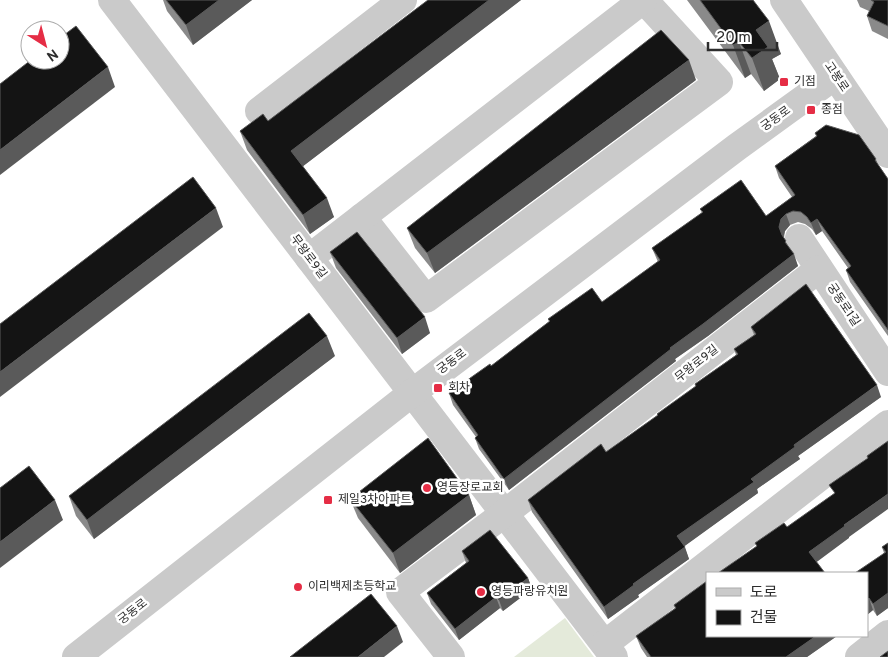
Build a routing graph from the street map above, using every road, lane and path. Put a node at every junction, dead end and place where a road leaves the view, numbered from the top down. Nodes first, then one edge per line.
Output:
1 (112, 0) edge
2 (403, 0) edge
3 (643, 0) edge
4 (784, 0) edge
5 (835, 76) junction
6 (259, 111) dead end
7 (888, 154) edge
8 (362, 217) junction
9 (798, 238) dead end
10 (309, 258) junction
11 (819, 269) junction
12 (888, 372) edge
13 (412, 393) junction
14 (888, 424) edge
15 (504, 513) junction
16 (707, 572) edge
17 (706, 573) edge
18 (888, 634) edge
19 (610, 651) edge
20 (76, 657) edge
21 (450, 657) edge
22 (859, 657) edge

1 - 10 street, 무왕로9길
2 - 6 street
3 - 8 street
3 - 8 street
4 - 5 street, 고봉로
5 - 7 street, 고봉로
5 - 13 street, 궁동로
8 - 10 street
9 - 11 street, 궁동로1길
10 - 13 street, 무왕로9길
11 - 12 street, 궁동로1길
11 - 15 street, 무왕로9길
13 - 15 street, 무왕로9길
13 - 20 street, 궁동로
14 - 16 street, 무왕로9길
15 - 19 street, 무왕로9길
15 - 21 street
17 - 19 street, 무왕로9길
18 - 22 street

